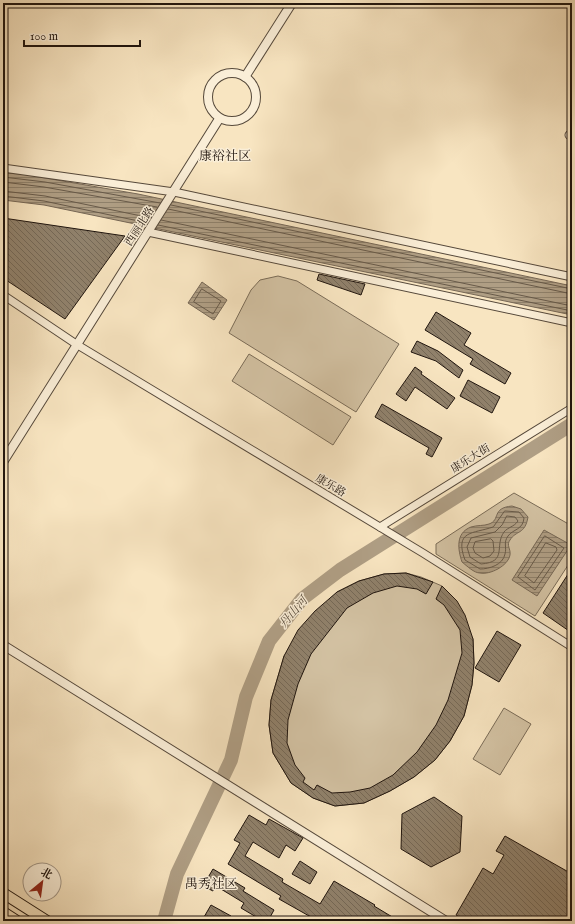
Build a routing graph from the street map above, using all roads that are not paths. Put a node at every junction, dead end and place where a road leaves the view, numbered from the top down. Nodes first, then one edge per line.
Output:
1 (292, 3) edge
2 (245, 77) junction
3 (220, 119) junction
4 (3, 168) edge
5 (174, 192) junction
6 (148, 232) junction
7 (572, 277) edge
8 (3, 295) edge
9 (572, 323) edge
10 (76, 344) junction
11 (572, 408) edge
12 (3, 462) edge
13 (380, 527) junction
14 (3, 645) edge
15 (572, 647) edge
16 (3, 893) edge
17 (3, 912) edge
18 (16, 921) edge
19 (47, 921) edge
20 (446, 921) edge

1 - 2 street
2 - 3 street
2 - 3 street
3 - 5 street, 西丽北路
4 - 5 street
5 - 6 street, 西丽北路
5 - 7 street
6 - 9 street
6 - 10 street, 西丽北路
8 - 10 street, 康乐路
10 - 12 street, 西丽北路
10 - 13 street, 康乐路
11 - 13 street, 康乐大街
13 - 15 street, 康乐路
14 - 20 street
16 - 19 main road
17 - 18 main road

